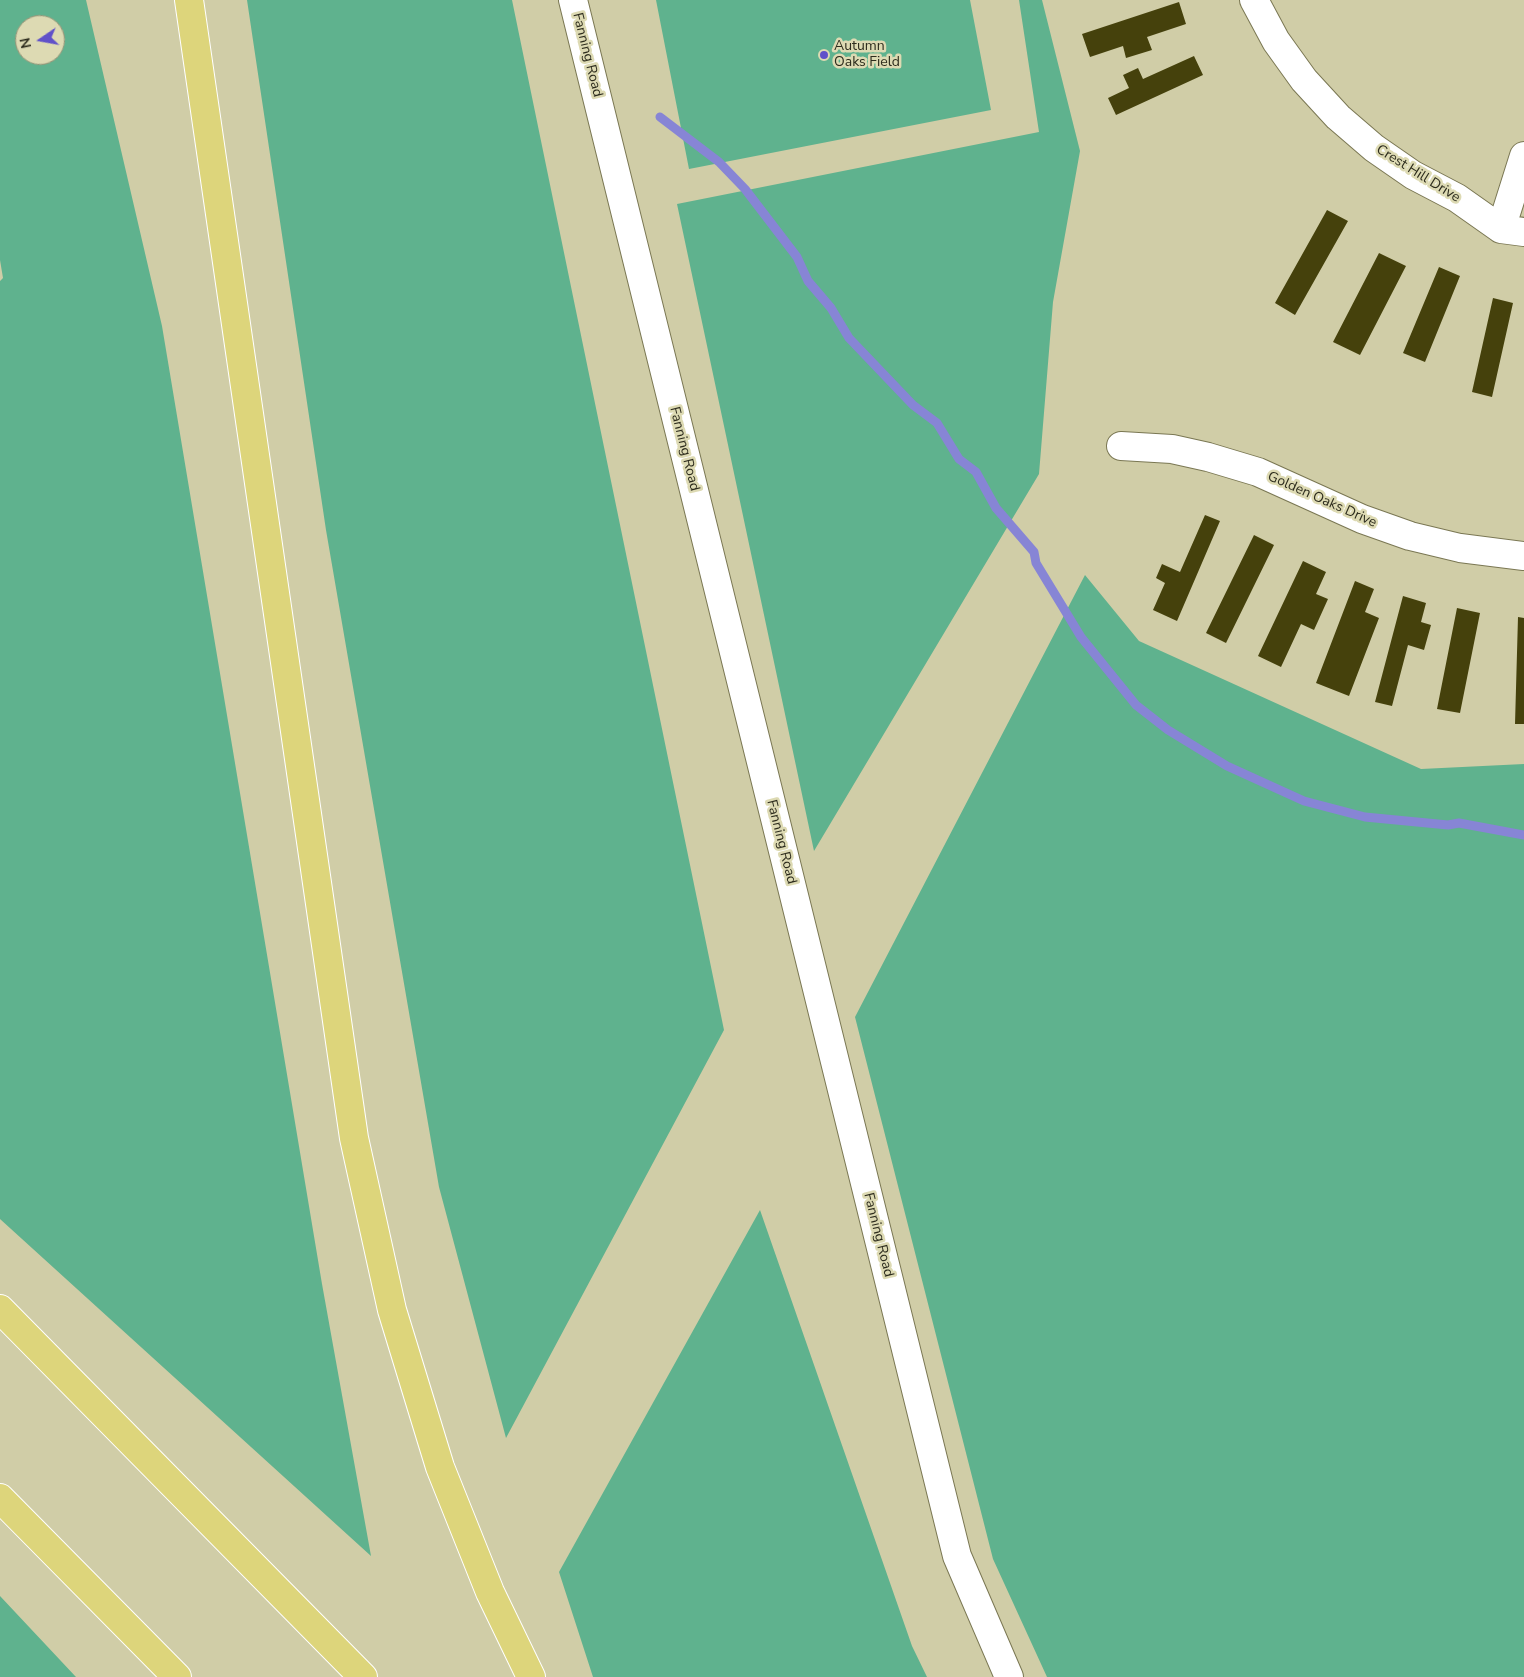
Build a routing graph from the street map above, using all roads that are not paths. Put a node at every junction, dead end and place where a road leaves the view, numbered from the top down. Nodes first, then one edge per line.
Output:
1 (189, 0) edge
2 (573, 0) edge
3 (1254, 0) edge
4 (1524, 156) edge
5 (1512, 230) edge
6 (1121, 446) dead end
7 (1524, 556) edge
8 (0, 1309) edge
9 (0, 1498) edge
10 (177, 1677) edge
11 (363, 1677) edge
12 (531, 1677) edge
13 (1008, 1677) edge

1 - 12 highway
2 - 13 street, Fanning Road
3 - 5 street, Crest Hill Drive
4 - 5 street
6 - 7 street, Golden Oaks Drive
8 - 11 highway
9 - 10 highway

